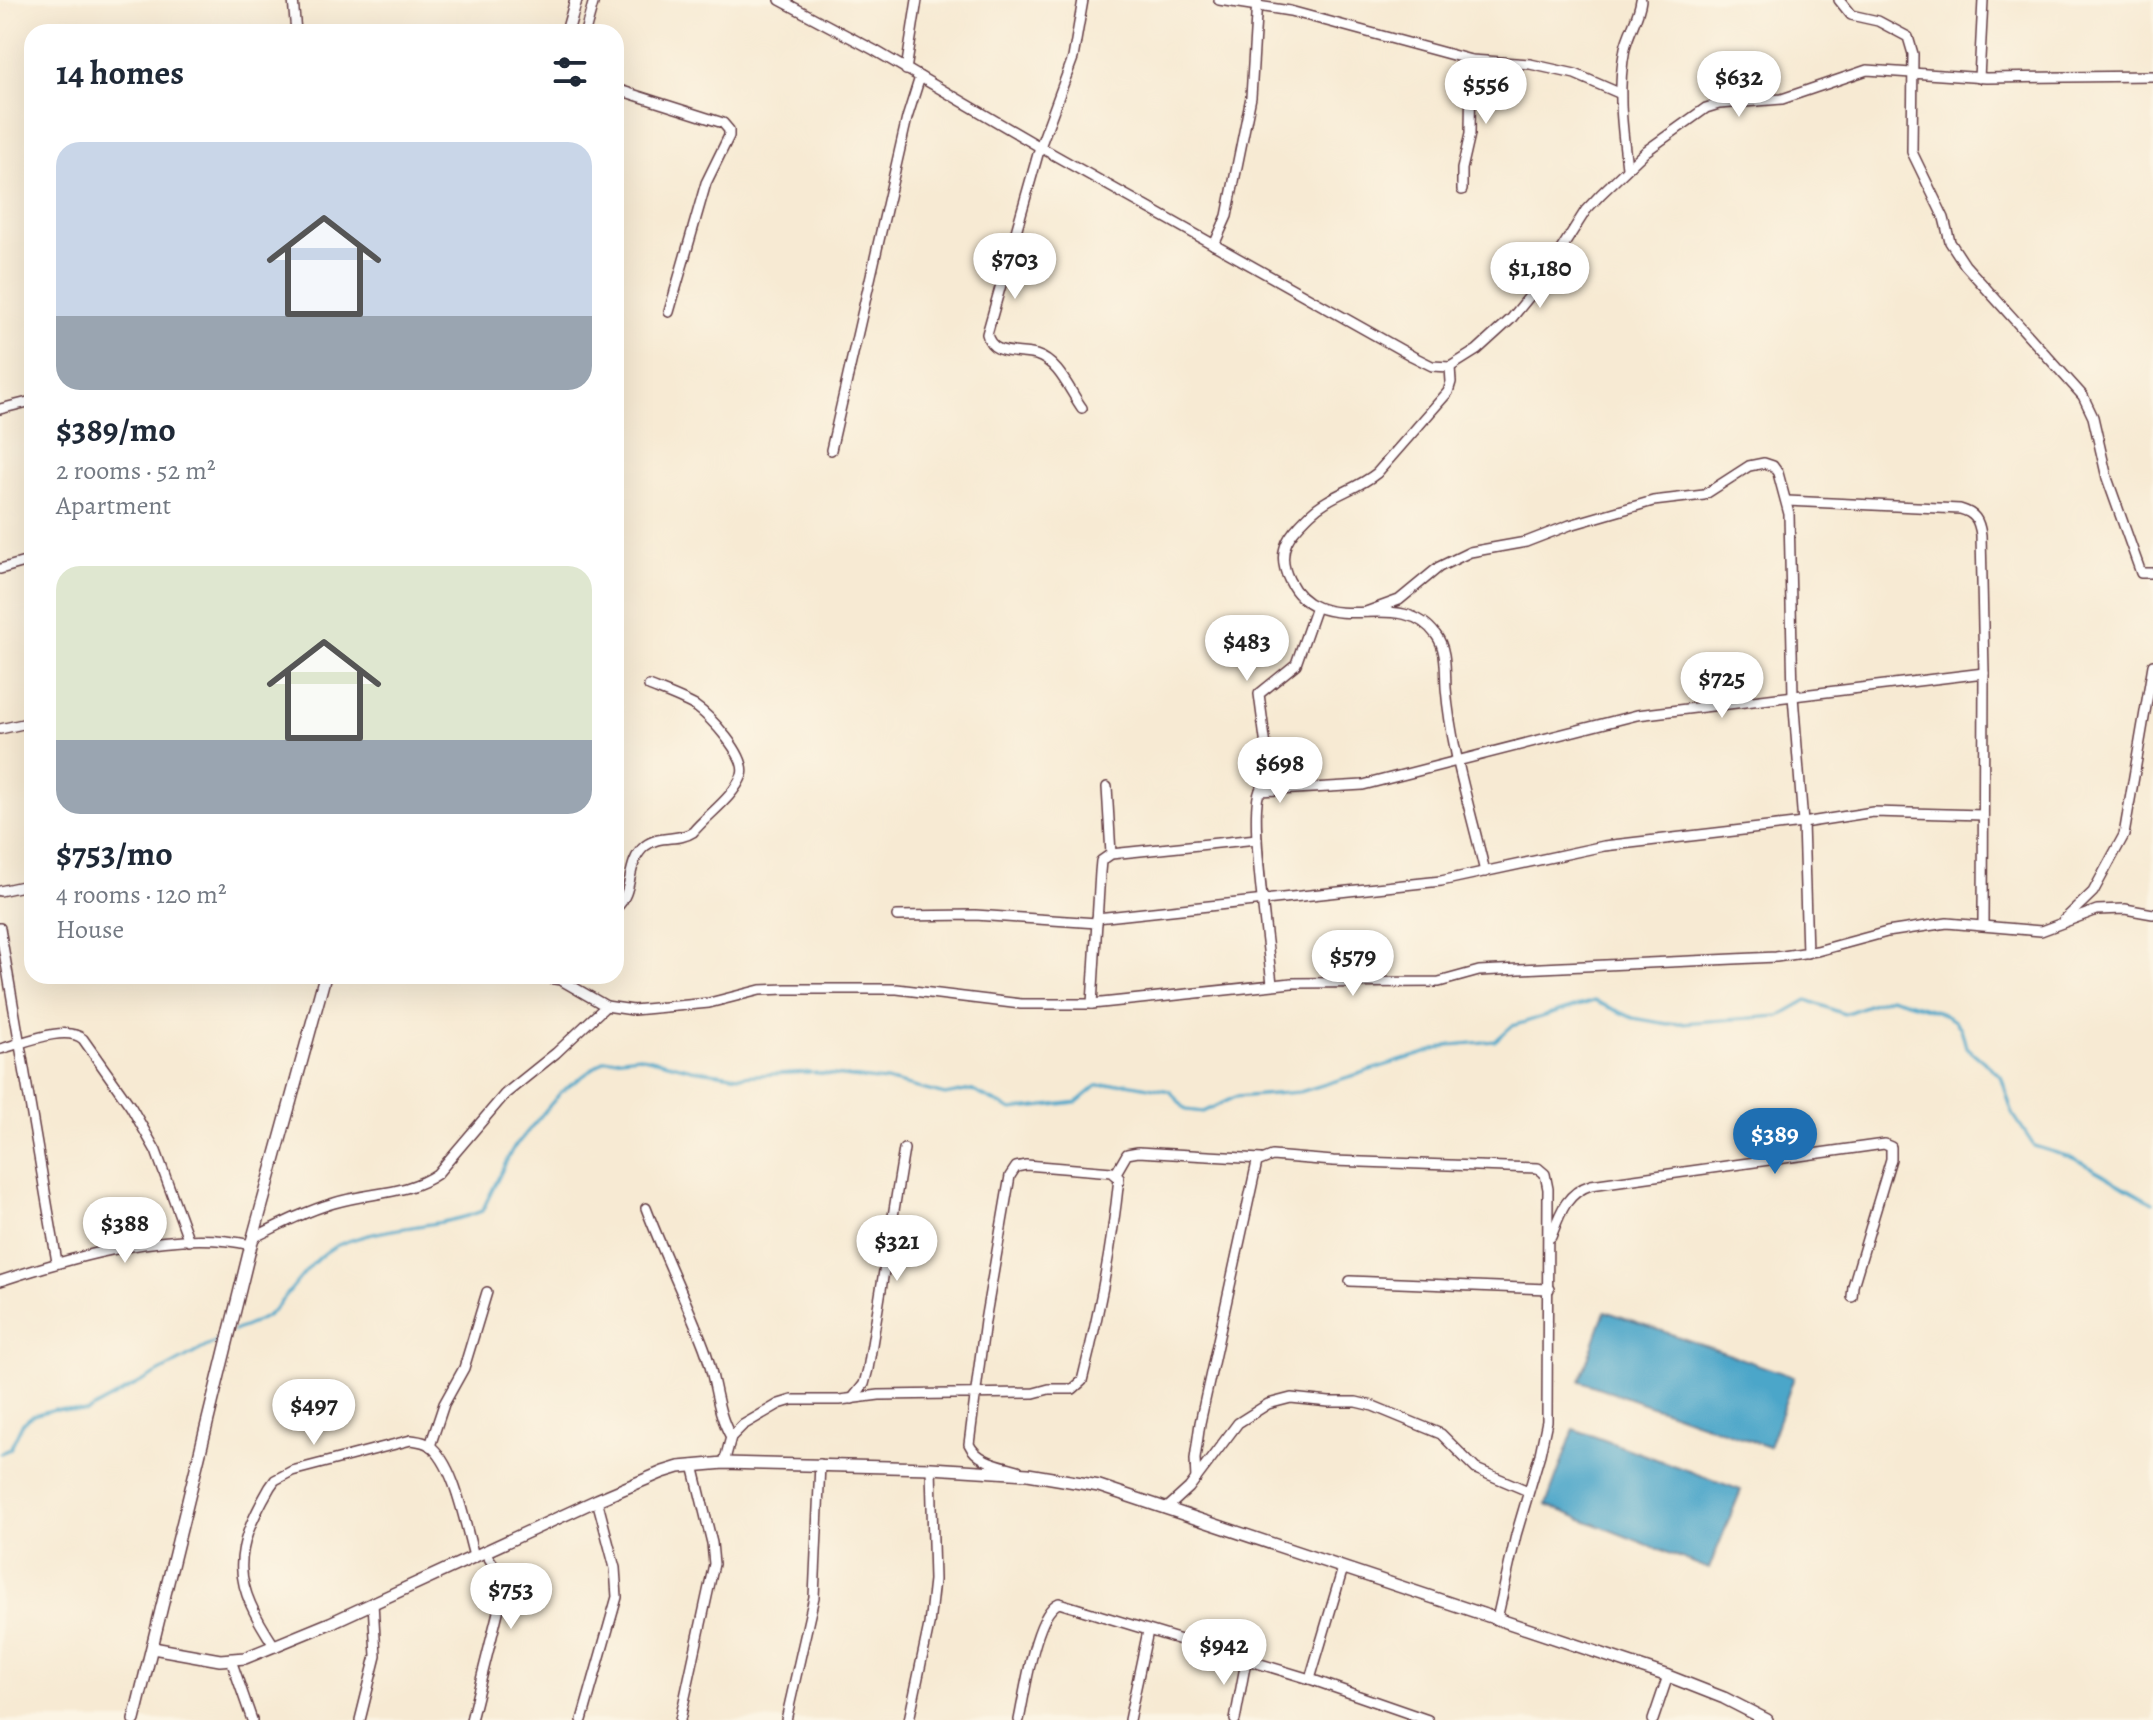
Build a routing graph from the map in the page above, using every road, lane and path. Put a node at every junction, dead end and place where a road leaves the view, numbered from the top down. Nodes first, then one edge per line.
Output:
1 (293, 0) edge
2 (576, 0) edge
3 (594, 0) edge
4 (780, 0) edge
5 (917, 0) edge
6 (1083, 0) edge
7 (1219, 0) edge
8 (1641, 0) edge
9 (1839, 0) edge
10 (1983, 0) edge
11 (1257, 4) edge
12 (295, 24) edge
13 (569, 24) edge
14 (587, 24) edge
15 (1471, 60) junction
16 (906, 70) junction
17 (1912, 73) junction
18 (2153, 76) edge
19 (920, 77) junction
20 (1979, 78) junction
21 (624, 92) edge
22 (1619, 93) junction
23 (1040, 147) junction
24 (1627, 167) junction
25 (1462, 190) dead end
26 (1214, 245) junction
27 (669, 312) dead end
28 (1450, 367) junction
29 (24, 403) edge
30 (1082, 408) dead end
31 (0, 409) edge
32 (831, 450) dead end
33 (1787, 501) junction
34 (24, 562) edge
35 (0, 569) edge
36 (2153, 573) edge
37 (1316, 607) junction
38 (1366, 612) junction
39 (2153, 665) edge
40 (1984, 673) junction
41 (649, 686) dead end
42 (1793, 696) junction
43 (24, 724) edge
44 (0, 729) edge
45 (1459, 761) junction
46 (1107, 787) dead end
47 (1260, 791) junction
48 (1983, 815) junction
49 (1803, 823) junction
50 (1257, 839) junction
51 (1111, 854) junction
52 (1485, 872) junction
53 (24, 886) edge
54 (0, 891) edge
55 (624, 900) edge
56 (1263, 900) junction
57 (2153, 914) edge
58 (897, 916) dead end
59 (1097, 920) junction
60 (1983, 924) junction
61 (2061, 924) junction
62 (0, 928) edge
63 (1807, 953) junction
64 (323, 984) edge
65 (571, 984) edge
66 (1272, 984) junction
67 (1092, 1004) junction
68 (606, 1006) junction
69 (20, 1045) junction
70 (0, 1049) edge
71 (904, 1149) dead end
72 (1261, 1159) junction
73 (1116, 1173) junction
74 (646, 1208) dead end
75 (189, 1241) junction
76 (252, 1241) junction
77 (1548, 1243) junction
78 (57, 1262) junction
79 (0, 1281) edge
80 (1350, 1281) dead end
81 (1549, 1289) junction
82 (487, 1292) dead end
83 (1852, 1297) dead end
84 (974, 1395) junction
85 (852, 1399) junction
86 (731, 1437) junction
87 (430, 1446) junction
88 (724, 1463) junction
89 (820, 1464) junction
90 (693, 1465) junction
91 (931, 1468) junction
92 (1028, 1474) junction
93 (1196, 1479) junction
94 (1528, 1491) junction
95 (597, 1500) junction
96 (1166, 1509) junction
97 (479, 1554) junction
98 (1343, 1568) junction
99 (373, 1602) junction
100 (1497, 1619) junction
101 (1148, 1631) junction
102 (275, 1647) junction
103 (153, 1648) junction
104 (231, 1660) junction
105 (1246, 1661) junction
106 (1668, 1676) junction
107 (1310, 1679) junction
108 (1425, 1719) edge
109 (134, 1720) edge
110 (252, 1720) edge
111 (360, 1720) edge
112 (471, 1720) edge
113 (582, 1720) edge
114 (680, 1720) edge
115 (786, 1720) edge
116 (909, 1720) edge
117 (1019, 1720) edge
118 (1129, 1720) edge
119 (1235, 1720) edge
120 (1653, 1720) edge
121 (1767, 1720) edge

1 - 12 street
2 - 13 street
3 - 14 street
4 - 16 street
5 - 16 street
6 - 23 street
7 - 11 street
8 - 22 street
9 - 17 street
10 - 20 street
11 - 15 street
11 - 26 street
15 - 22 street
15 - 25 street
16 - 19 street
17 - 20 street
17 - 24 street
17 - 36 street
18 - 20 street
19 - 23 street
19 - 32 street
21 - 27 street
22 - 24 street
23 - 26 street
23 - 30 street
24 - 28 street
26 - 28 street
28 - 37 street
29 - 31 street
33 - 38 street
33 - 40 street
33 - 42 street
34 - 35 street
37 - 38 street
37 - 47 street
38 - 45 street
39 - 61 street
40 - 42 street
40 - 48 street
41 - 55 street
42 - 45 street
42 - 49 street
43 - 44 street
45 - 47 street
45 - 52 street
46 - 51 street
47 - 50 street
48 - 49 street
48 - 60 street
49 - 52 street
49 - 63 street
50 - 51 street
50 - 56 street
51 - 59 street
52 - 56 street
53 - 54 street
56 - 59 street
56 - 66 street
57 - 61 street
58 - 59 street
59 - 67 street
60 - 61 street
60 - 63 street
62 - 69 street
63 - 66 street
64 - 76 street
65 - 68 street
66 - 67 street
67 - 68 street
68 - 76 street
69 - 70 street
69 - 75 street
69 - 78 street
71 - 85 street
72 - 73 street
72 - 77 street
72 - 93 street
73 - 84 street
73 - 84 street
74 - 86 street
75 - 76 street
75 - 78 street
76 - 103 street
77 - 81 street
77 - 83 street
78 - 79 street
80 - 81 street
81 - 94 street
82 - 87 street
84 - 85 street
84 - 92 street
85 - 86 street
86 - 88 street
87 - 97 street
87 - 102 street
88 - 89 street
88 - 90 street
89 - 91 street
89 - 115 street
90 - 95 street
90 - 114 street
91 - 92 street
91 - 116 street
92 - 96 street
93 - 94 street
93 - 96 street
94 - 100 street
95 - 97 street
95 - 113 street
96 - 98 street
97 - 99 street
97 - 112 street
98 - 100 street
98 - 107 street
99 - 102 street
99 - 111 street
100 - 106 street
101 - 105 street
101 - 117 street
101 - 118 street
102 - 104 street
103 - 104 street
103 - 109 street
104 - 110 street
105 - 107 street
105 - 119 street
106 - 120 street
106 - 121 street
107 - 108 street

